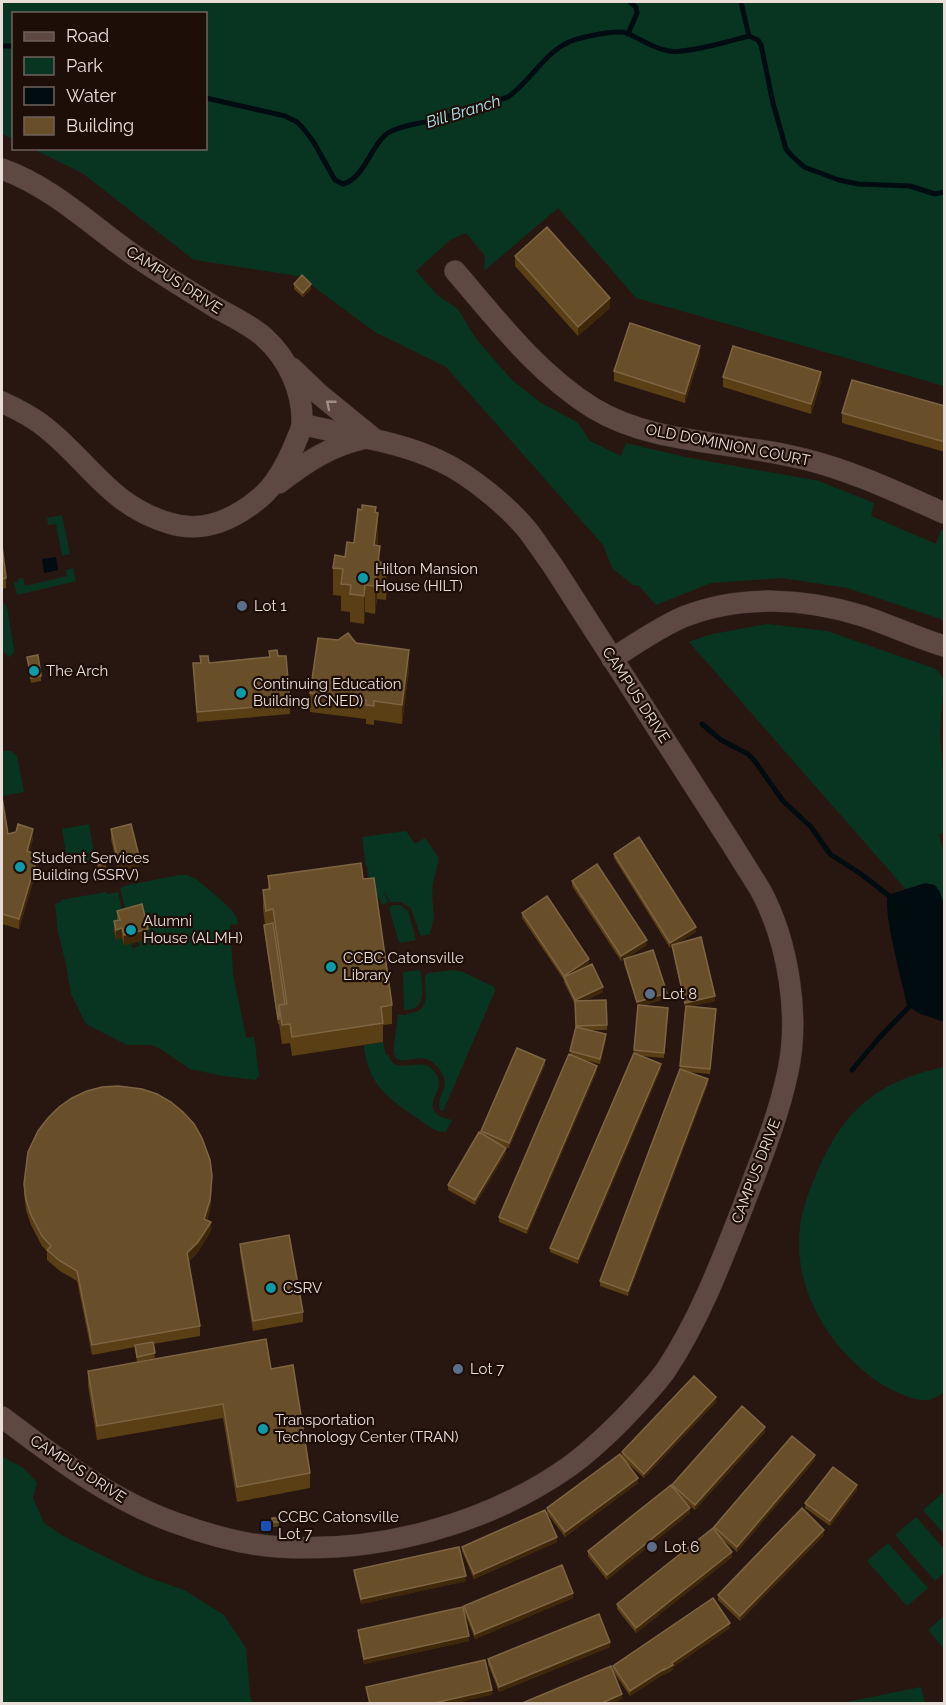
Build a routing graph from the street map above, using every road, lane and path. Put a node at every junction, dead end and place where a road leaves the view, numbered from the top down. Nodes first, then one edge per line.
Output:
1 (2, 169) edge
2 (455, 271) dead end
3 (283, 359) junction
4 (2, 402) edge
5 (302, 424) junction
6 (370, 440) junction
7 (266, 492) junction
8 (945, 513) edge
9 (945, 646) edge
10 (612, 659) junction
11 (2, 1417) edge

1 - 3 street, CAMPUS DRIVE
2 - 8 street, OLD DOMINION COURT
3 - 5 street, CAMPUS DRIVE
6 -> 3 street
4 - 7 street, CAMPUS DRIVE
5 - 6 street, CAMPUS DRIVE
5 - 7 street, CAMPUS DRIVE
6 - 7 street
6 - 10 street, CAMPUS DRIVE
9 - 10 street
10 - 11 street, CAMPUS DRIVE

